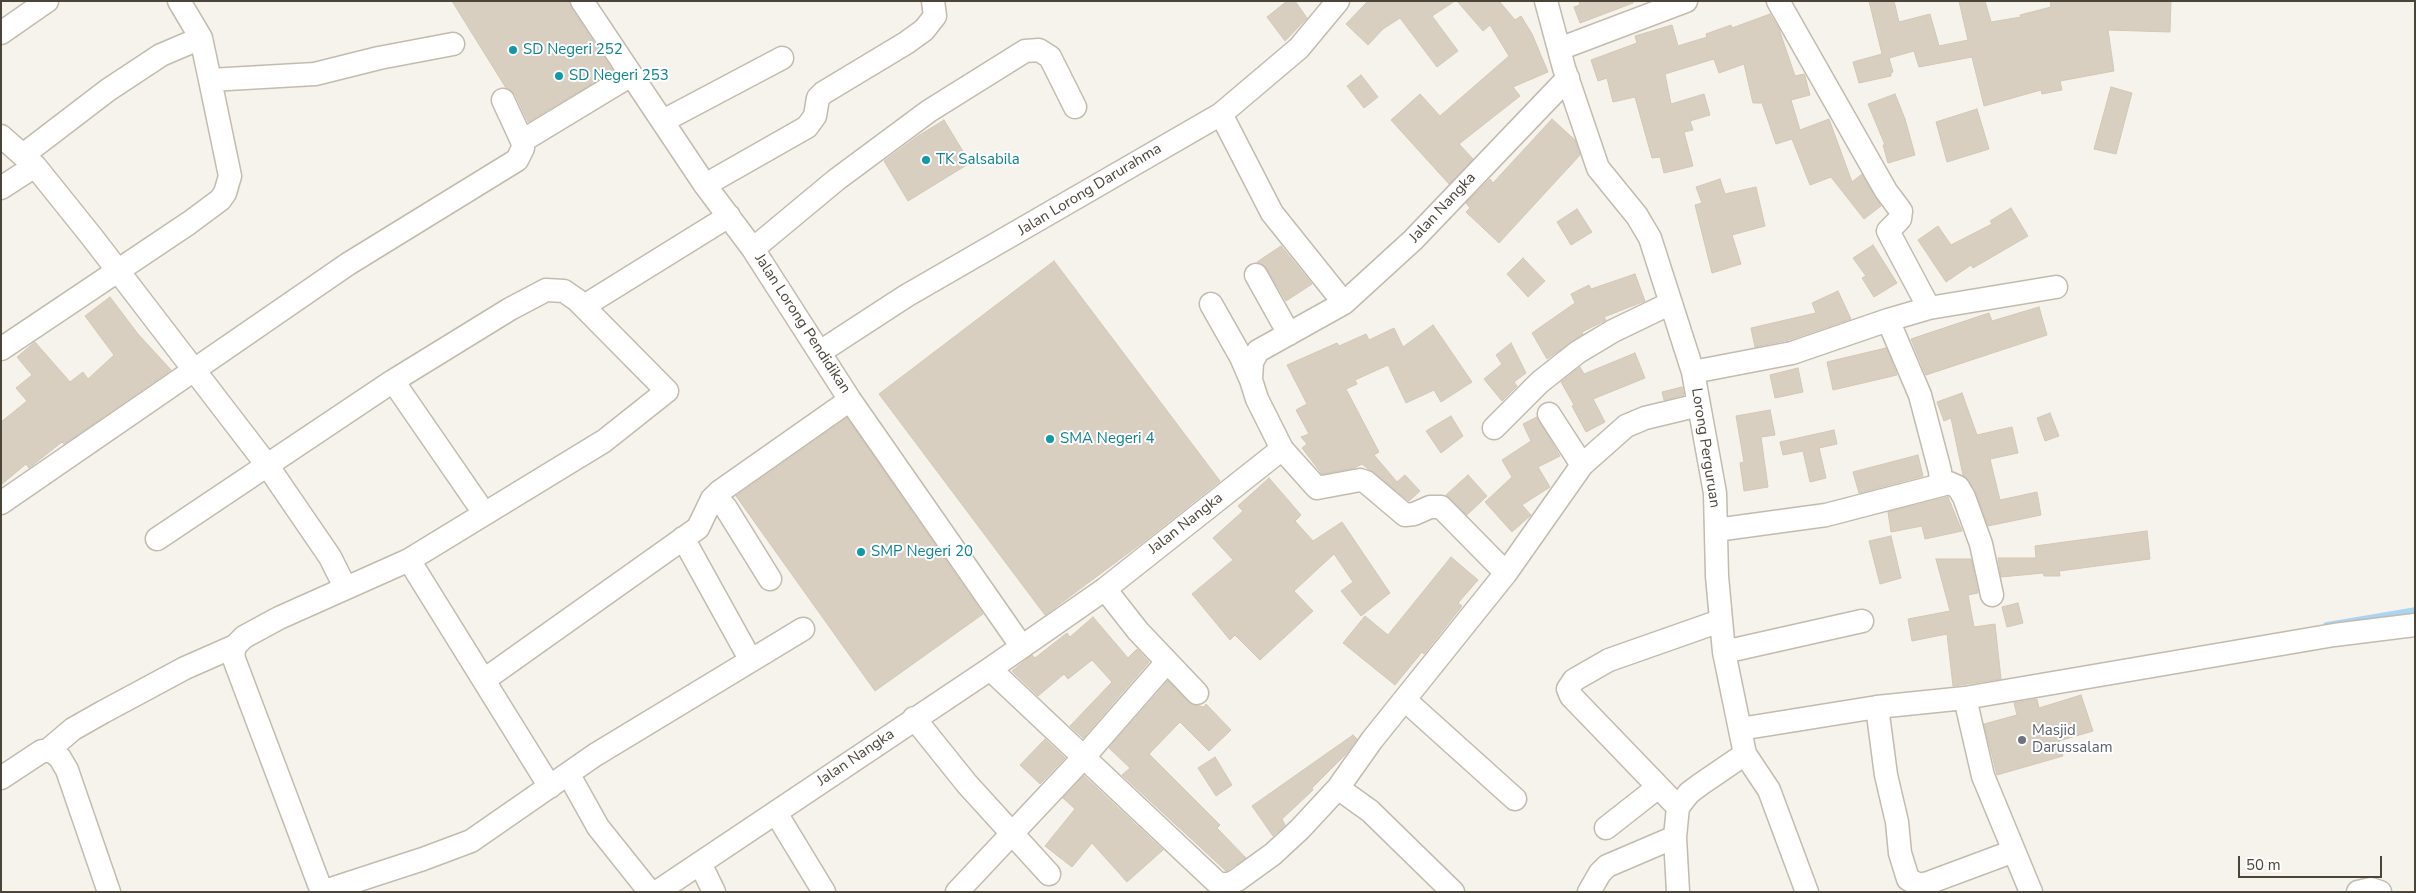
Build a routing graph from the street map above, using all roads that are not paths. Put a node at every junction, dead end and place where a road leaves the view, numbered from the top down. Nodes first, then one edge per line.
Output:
1 (47, 1) edge
2 (180, 1) edge
3 (582, 1) edge
4 (933, 1) edge
5 (1338, 1) edge
6 (1546, 1) edge
7 (1686, 1) edge
8 (1778, 1) edge
9 (1, 33) edge
10 (201, 38) junction
11 (453, 44) dead end
12 (1559, 49) junction
13 (782, 58) dead end
14 (631, 75) junction
15 (1568, 78) junction
16 (210, 80) junction
17 (503, 100) dead end
18 (1075, 107) dead end
19 (1221, 114) junction
20 (663, 121) junction
21 (1, 136) edge
22 (522, 141) junction
23 (29, 161) junction
24 (706, 185) junction
25 (1, 188) edge
26 (729, 216) junction
27 (753, 248) junction
28 (118, 271) junction
29 (1256, 275) dead end
30 (2056, 286) dead end
31 (1344, 303) junction
32 (1671, 303) junction
33 (1211, 304) dead end
34 (584, 306) junction
35 (1929, 308) junction
36 (1888, 320) junction
37 (1289, 334) junction
38 (1, 349) edge
39 (820, 352) junction
40 (193, 370) junction
41 (1693, 372) junction
42 (1251, 380) junction
43 (393, 382) junction
44 (850, 400) junction
45 (1699, 404) junction
46 (1549, 414) dead end
47 (1494, 428) dead end
48 (1282, 449) junction
49 (267, 465) junction
50 (1582, 465) junction
51 (1941, 484) junction
52 (715, 496) junction
53 (1, 503) edge
54 (484, 513) junction
55 (1716, 530) junction
56 (683, 538) junction
57 (157, 539) dead end
58 (409, 560) junction
59 (1506, 572) junction
60 (770, 579) dead end
61 (345, 588) junction
62 (1105, 589) junction
63 (1992, 595) dead end
64 (1862, 620) dead end
65 (1720, 621) junction
66 (2415, 625) edge
67 (803, 629) dead end
68 (235, 646) junction
69 (1022, 647) junction
70 (1724, 652) junction
71 (750, 659) junction
72 (1167, 662) junction
73 (990, 669) junction
74 (484, 680) junction
75 (1197, 693) dead end
76 (1965, 698) junction
77 (1405, 700) junction
78 (1877, 707) junction
79 (914, 718) junction
80 (1740, 729) junction
81 (47, 751) junction
82 (1745, 754) junction
83 (1083, 758) junction
84 (569, 775) junction
85 (1, 778) edge
86 (550, 787) junction
87 (1338, 788) junction
88 (1657, 788) junction
89 (1515, 799) dead end
90 (1678, 807) junction
91 (776, 813) junction
92 (1606, 828) dead end
93 (1012, 834) junction
94 (1675, 838) junction
95 (2014, 851) junction
96 (700, 863) junction
97 (1049, 874) dead end
98 (1224, 888) edge
99 (326, 891) edge
100 (109, 892) edge
101 (650, 892) edge
102 (657, 892) edge
103 (714, 892) edge
104 (824, 892) edge
105 (957, 892) edge
106 (1453, 892) edge
107 (1589, 892) edge
108 (1678, 892) edge
109 (1808, 892) edge
110 (2031, 892) edge
111 (2358, 892) edge
112 (2380, 892) edge

1 - 9 street
2 - 10 street
3 - 14 street, Jalan Lorong Pendidikan
4 - 24 street
5 - 19 street, Jalan Lorong Darurahma
6 - 12 street, Lorong Perguruan
7 - 12 street
8 - 35 street
10 - 16 street
10 - 23 street
11 - 16 street
12 - 15 street, Lorong Perguruan
13 - 20 street
14 - 20 street, Jalan Lorong Pendidikan
14 - 22 street
15 - 31 street, Jalan Nangka
15 - 32 street, Lorong Perguruan
16 - 28 street
17 - 22 street
18 - 27 street
19 - 31 street
19 - 39 street, Jalan Lorong Darurahma
20 - 24 street, Jalan Lorong Pendidikan
21 - 23 street
22 - 40 street
23 - 25 street
23 - 28 street
24 - 26 street, Jalan Lorong Pendidikan
26 - 27 street, Jalan Lorong Pendidikan
26 - 34 street
27 - 39 street, Jalan Lorong Pendidikan
28 - 38 street
28 - 40 street
29 - 37 street
30 - 35 street
31 - 37 street, Jalan Nangka
32 - 41 street, Lorong Perguruan
32 - 47 street
33 - 42 street
34 - 43 street
34 - 54 street
35 - 36 street
36 - 41 street
36 - 51 street
37 - 42 street, Jalan Nangka
39 - 44 street, Jalan Lorong Pendidikan
40 - 49 street
40 - 53 street
41 - 45 street, Lorong Perguruan
42 - 48 street, Jalan Nangka
43 - 49 street
43 - 54 street
44 - 52 street
44 - 69 street, Jalan Lorong Pendidikan
45 - 50 street
45 - 55 street, Lorong Perguruan
46 - 50 street
48 - 59 street
48 - 62 street, Jalan Nangka
49 - 57 street
49 - 61 street
50 - 59 street
51 - 55 street
51 - 63 street
52 - 56 street
52 - 60 street
54 - 58 street
55 - 65 street, Lorong Perguruan
56 - 71 street
56 - 74 street
58 - 61 street
58 - 74 street
59 - 77 street
61 - 68 street
62 - 69 street, Jalan Nangka
62 - 72 street
64 - 70 street
65 - 70 street, Lorong Perguruan
65 - 88 street
66 - 76 street
67 - 71 street
68 - 81 street
68 - 99 street
69 - 73 street, Jalan Nangka
70 - 80 street, Lorong Perguruan
71 - 84 street
72 - 75 street
72 - 83 street
73 - 79 street, Jalan Nangka
73 - 83 street
74 - 86 street
76 - 78 street
76 - 95 street
77 - 87 street
77 - 89 street
78 - 80 street
78 - 95 street
79 - 91 street, Jalan Nangka
79 - 93 street
80 - 82 street, Lorong Perguruan
81 - 85 street
81 - 100 street
82 - 90 street
82 - 109 street
83 - 93 street
83 - 98 street
84 - 86 street
84 - 101 street
86 - 99 street
87 - 98 street
87 - 106 street
88 - 90 street
88 - 92 street
90 - 94 street
91 - 96 street, Jalan Nangka
91 - 104 street
93 - 97 street
93 - 105 street
94 - 107 street
94 - 108 street
95 - 110 street
96 - 102 street, Jalan Nangka
96 - 103 street
111 - 112 street

